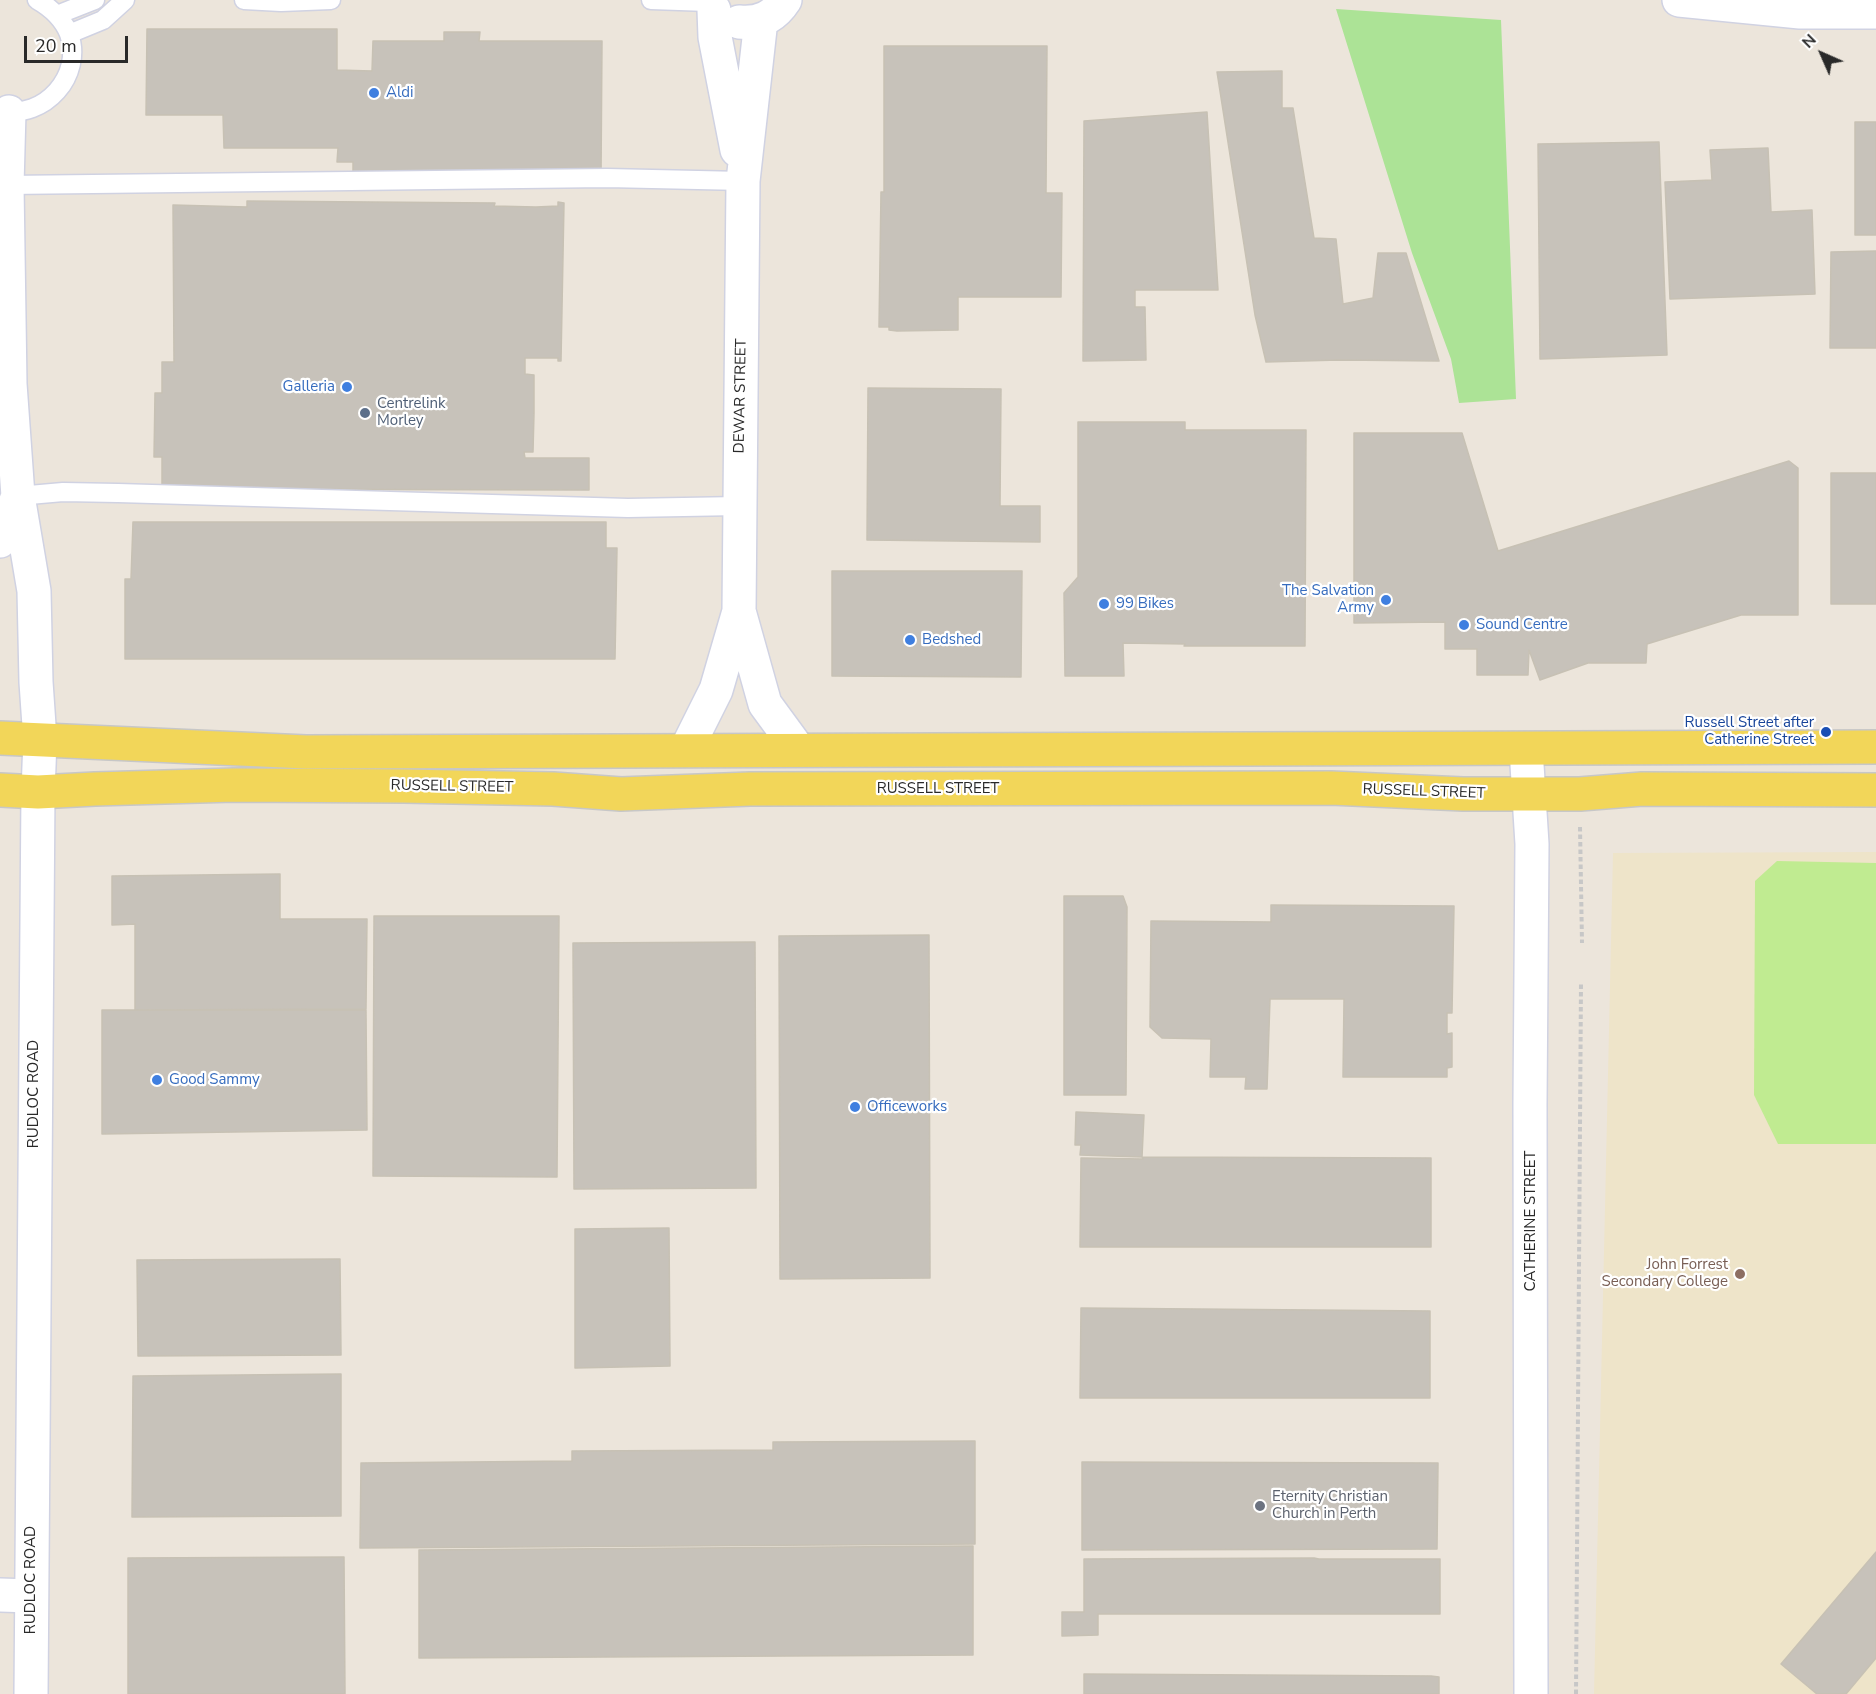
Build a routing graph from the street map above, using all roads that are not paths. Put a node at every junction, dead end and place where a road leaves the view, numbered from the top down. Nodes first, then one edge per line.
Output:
1 (37, 0) edge
2 (95, 0) edge
3 (125, 0) edge
4 (244, 0) edge
5 (331, 0) edge
6 (651, 0) edge
7 (1679, 0) edge
8 (710, 4) edge
9 (773, 10) edge
10 (1876, 12) edge
11 (57, 15) junction
12 (69, 34) junction
13 (4, 111) edge
14 (743, 181) junction
15 (7, 185) junction
16 (18, 496) junction
17 (739, 506) junction
18 (0, 541) edge
19 (739, 611) junction
20 (0, 738) edge
21 (40, 740) junction
22 (1876, 747) edge
23 (798, 749) junction
24 (1526, 749) junction
25 (686, 750) junction
26 (750, 750) junction
27 (750, 789) junction
28 (0, 790) edge
29 (1876, 790) edge
30 (38, 792) junction
31 (1529, 794) junction
32 (15, 1595) edge
33 (31, 1694) edge
34 (1532, 1694) edge

1 - 11 lane
2 - 11 lane
3 - 12 lane
4 - 5 lane
6 - 8 lane
7 - 10 street
8 - 9 street
8 - 14 street, DEWAR STREET
9 - 14 street, DEWAR STREET
11 - 12 lane
12 - 13 lane
13 - 15 street, RUDLOC ROAD
14 - 15 lane
14 - 17 street, DEWAR STREET
15 - 16 street, RUDLOC ROAD
16 - 17 lane
16 - 18 street, RUDLOC ROAD
16 - 21 street, RUDLOC ROAD
17 - 19 street, DEWAR STREET
19 - 23 street, DEWAR STREET
19 - 25 street, DEWAR STREET
20 - 21 main road
21 - 25 main road
21 - 30 street, RUDLOC ROAD
22 - 24 main road
23 - 24 main road
23 - 26 main road
24 - 31 street, CATHERINE STREET
25 - 26 main road
26 - 27 main road
27 - 30 main road, RUSSELL STREET
27 - 31 main road, RUSSELL STREET
28 - 30 main road, RUSSELL STREET
29 - 31 main road, RUSSELL STREET
30 - 32 street, RUDLOC ROAD
31 - 34 street, CATHERINE STREET
32 - 33 street, RUDLOC ROAD

